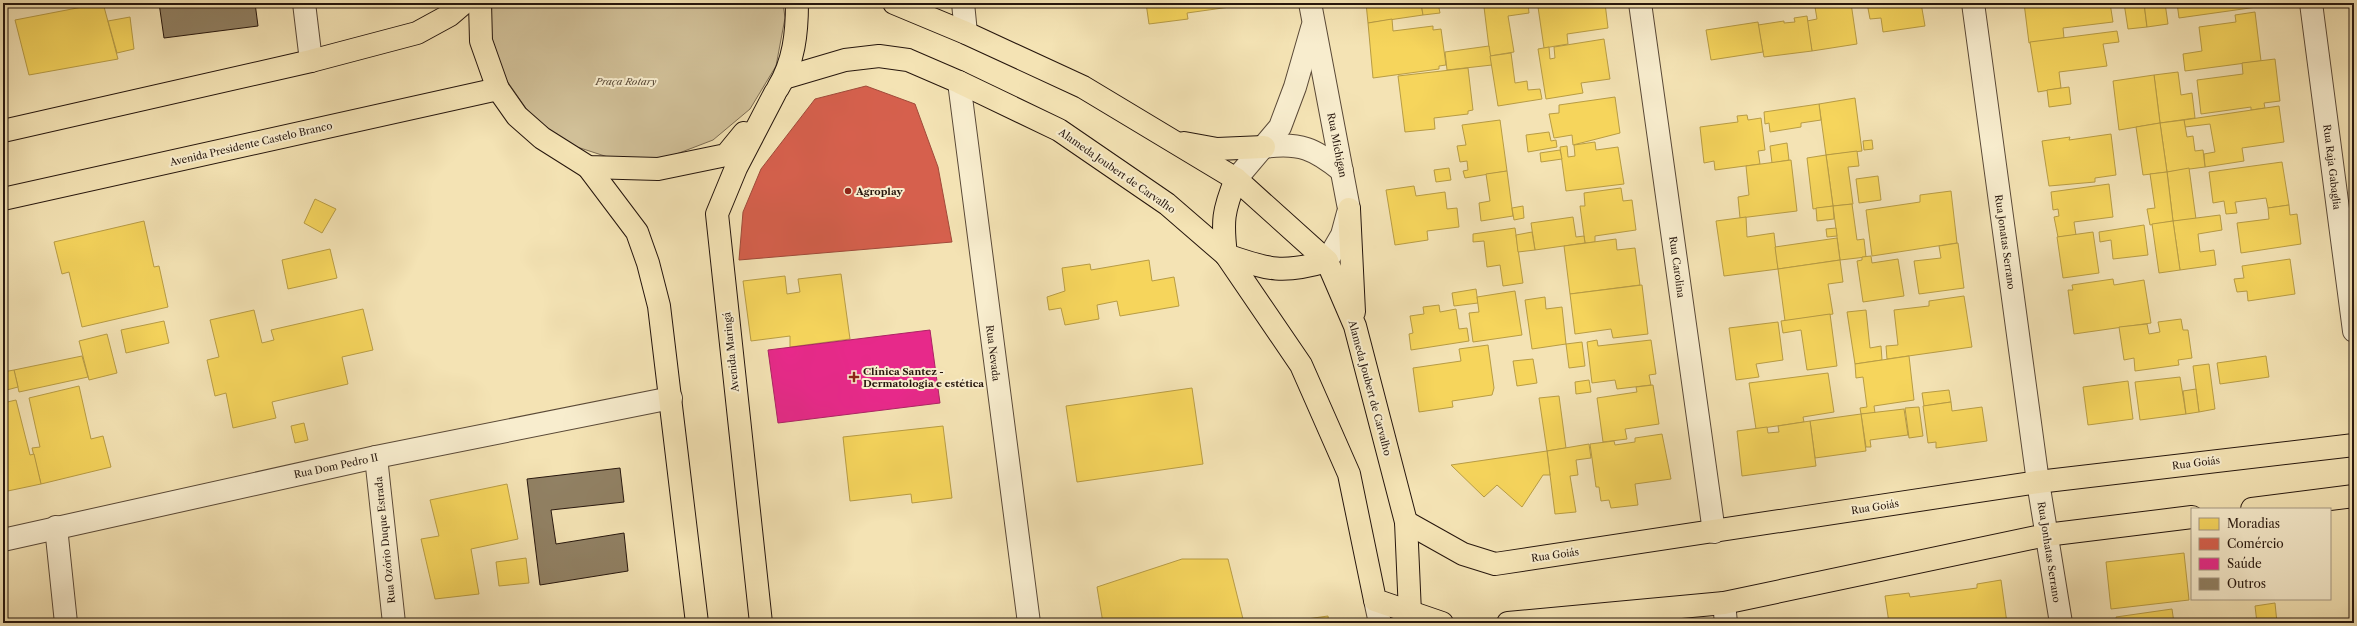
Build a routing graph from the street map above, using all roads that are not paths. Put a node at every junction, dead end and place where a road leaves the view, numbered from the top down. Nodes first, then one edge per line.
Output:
1 (304, 3) edge
2 (464, 3) edge
3 (480, 3) edge
4 (797, 3) edge
5 (894, 3) edge
6 (963, 3) edge
7 (1310, 3) edge
8 (1640, 3) edge
9 (1973, 3) edge
10 (2311, 3) edge
11 (1313, 25) junction
12 (966, 33) junction
13 (311, 61) junction
14 (959, 82) junction
15 (780, 86) junction
16 (498, 89) junction
17 (3, 131) edge
18 (1169, 140) junction
19 (1264, 147) junction
20 (588, 166) junction
21 (1342, 172) junction
22 (1236, 179) junction
23 (3, 199) edge
24 (1349, 209) junction
25 (1226, 255) junction
26 (1327, 261) junction
27 (1354, 326) junction
28 (2354, 331) edge
29 (671, 398) junction
30 (2354, 445) edge
31 (376, 457) junction
32 (2038, 482) junction
33 (2354, 496) edge
34 (2260, 508) edge
35 (2191, 517) edge
36 (1406, 522) junction
37 (56, 527) junction
38 (1714, 532) junction
39 (2046, 535) junction
40 (3, 540) edge
41 (1375, 600) junction
42 (1725, 613) edge
43 (1410, 618) edge
44 (66, 623) edge
45 (394, 623) edge
46 (696, 623) edge
47 (761, 623) edge
48 (1029, 623) edge
49 (1380, 623) edge
50 (1442, 623) edge
51 (1508, 623) edge
52 (2061, 623) edge

1 - 13 street
2 - 13 main road
3 - 16 main road
4 - 15 main road
5 - 12 main road, Alameda Joubert de Carvalho
6 - 12 street
7 - 11 street, Rua Michigan
8 - 38 street, Rua Carolina
9 - 32 street, Rua Jonatas Serrano
10 - 28 street, Rua Raja Gabaglia
11 - 19 street, Rua Michigan
11 - 21 street, Rua Michigan
12 - 18 main road, Alameda Joubert de Carvalho
13 - 17 main road
14 - 15 main road, Alameda Joubert de Carvalho
14 - 25 main road, Alameda Joubert de Carvalho
14 - 48 street, Rua Nevada
15 - 20 main road
15 - 47 main road, Avenida Maringá
16 - 20 main road
16 - 23 main road, Avenida Presidente Castelo Branco
18 - 19 main road
18 - 22 main road, Alameda Joubert de Carvalho
19 - 21 street
19 - 22 street, Rua Michigan
20 - 29 main road
21 - 24 street, Rua Michigan
22 - 25 main road
22 - 26 main road, Alameda Joubert de Carvalho
24 - 26 street, Rua Michigan
24 - 27 main road
25 - 26 main road
25 - 41 main road, Alameda Joubert de Carvalho
26 - 27 main road, Alameda Joubert de Carvalho
27 - 36 main road, Alameda Joubert de Carvalho
29 - 31 street, Rua Dom Pedro II
29 - 46 main road
30 - 32 main road, Rua Goiás
31 - 37 street, Rua Dom Pedro II
31 - 45 street, Rua Ozório Duque Estrada
32 - 38 main road, Rua Goiás
32 - 39 street, Rua Jonhatas Serrano
33 - 34 main road
35 - 39 main road
36 - 38 main road, Rua Goiás
36 - 43 main road, Alameda Joubert de Carvalho
37 - 40 street, Rua Dom Pedro II
37 - 44 street
39 - 42 main road
39 - 52 street, Rua Jonhatas Serrano
41 - 43 main road
41 - 49 street
42 - 51 main road
43 - 50 main road

